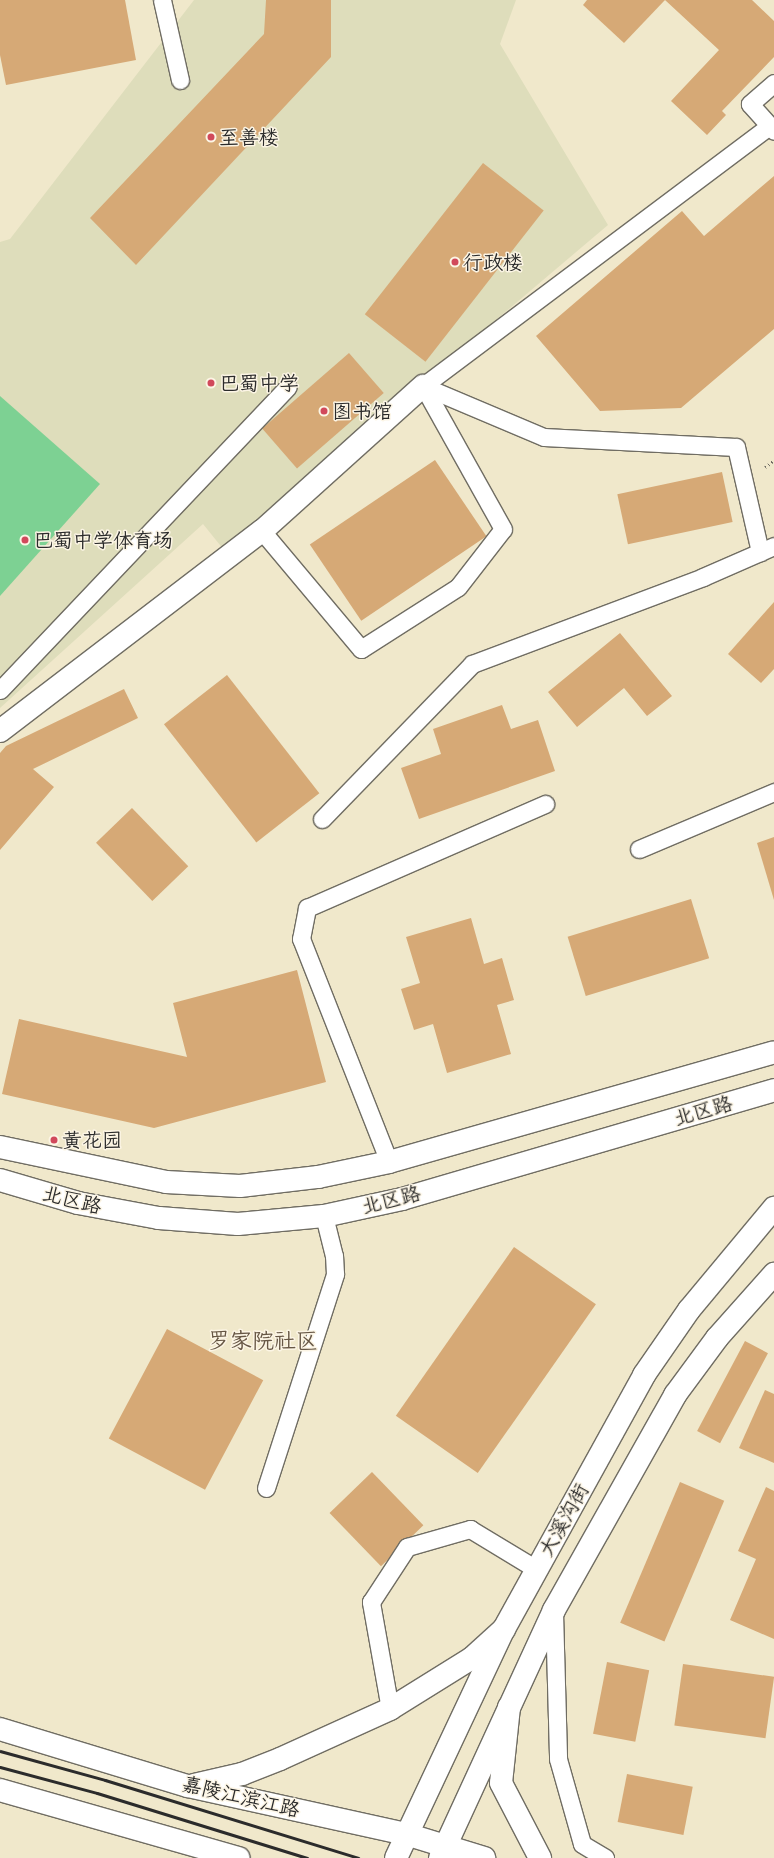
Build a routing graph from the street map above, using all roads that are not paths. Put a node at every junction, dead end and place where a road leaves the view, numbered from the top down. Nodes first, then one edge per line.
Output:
1 (162, 0) edge
2 (180, 80) dead end
3 (774, 84) edge
4 (772, 129) edge
5 (423, 386) junction
6 (288, 387) dead end
7 (262, 531) junction
8 (767, 549) edge
9 (0, 690) edge
10 (0, 731) edge
11 (774, 792) edge
12 (545, 804) dead end
13 (322, 819) dead end
14 (640, 849) dead end
15 (774, 1052) edge
16 (774, 1090) edge
17 (0, 1147) edge
18 (389, 1162) junction
19 (0, 1180) edge
20 (774, 1208) edge
21 (324, 1216) junction
22 (774, 1274) edge
23 (266, 1488) dead end
24 (536, 1569) junction
25 (554, 1610) junction
26 (504, 1629) junction
27 (509, 1707) junction
28 (390, 1709) junction
29 (0, 1729) edge
30 (188, 1786) junction
31 (0, 1790) edge
32 (406, 1834) junction
33 (443, 1853) edge
34 (238, 1858) edge
35 (396, 1858) edge
36 (484, 1858) edge
37 (540, 1858) edge
38 (605, 1858) edge

1 - 2 lane
3 - 4 lane
4 - 5 lane
5 - 7 main road
5 - 7 lane
5 - 8 lane
6 - 9 lane
7 - 10 main road
8 - 13 lane
11 - 14 lane
12 - 18 lane
15 - 18 main road, 北区路
16 - 21 main road, 北区路
17 - 18 main road, 北区路
19 - 21 main road, 北区路
20 - 24 main road, 大溪沟街
21 - 23 lane
22 - 25 main road, 大溪沟街
24 - 26 main road, 大溪沟街
24 - 28 lane
25 - 27 main road, 大溪沟街
25 - 38 lane
26 - 28 main road
26 - 32 main road, 大溪沟街
27 - 33 main road, 大溪沟街
27 - 37 main road
28 - 30 main road
29 - 30 main road, 嘉陵江滨江路
30 - 32 main road, 嘉陵江滨江路
31 - 34 main road
32 - 33 main road, 嘉陵江滨江路
32 - 35 main road, 大溪沟街
33 - 36 main road, 嘉陵江滨江路

